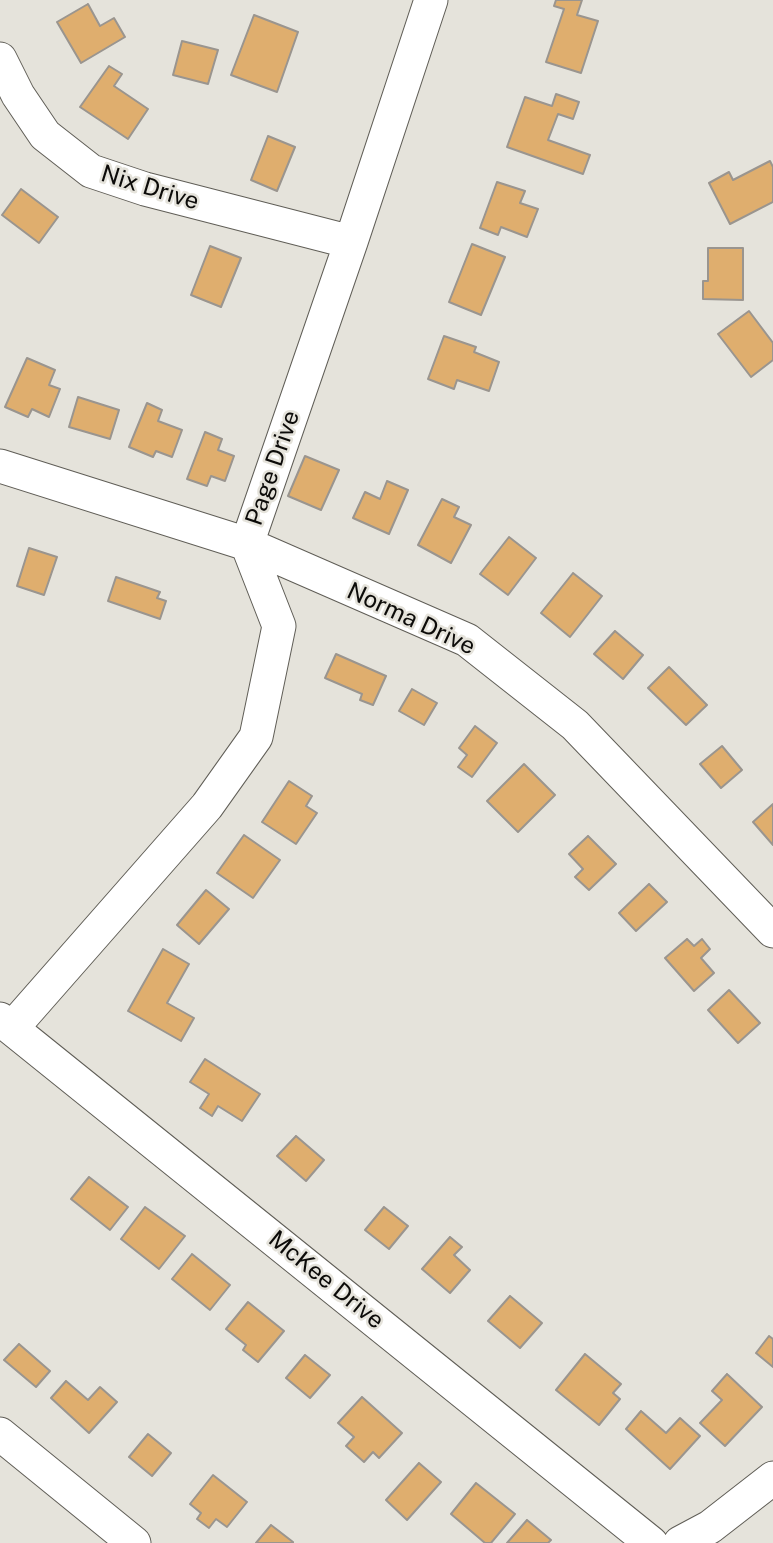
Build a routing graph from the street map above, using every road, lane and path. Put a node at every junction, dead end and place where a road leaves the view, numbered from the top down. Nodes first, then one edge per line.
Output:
1 (431, 0) edge
2 (0, 59) edge
3 (351, 242) junction
4 (0, 466) edge
5 (247, 544) junction
6 (773, 930) edge
7 (6, 1023) edge
8 (0, 1434) edge
9 (773, 1478) edge
10 (717, 1535) edge
11 (134, 1543) edge
12 (651, 1543) edge
13 (680, 1543) edge

1 - 3 street, Page Drive
2 - 3 street, Nix Drive
3 - 5 street, Page Drive
4 - 5 street, Norma Drive
5 - 6 street, Norma Drive
5 - 7 street, Page Drive
7 - 12 street, McKee Drive
8 - 11 street
9 - 10 street
10 - 13 street

